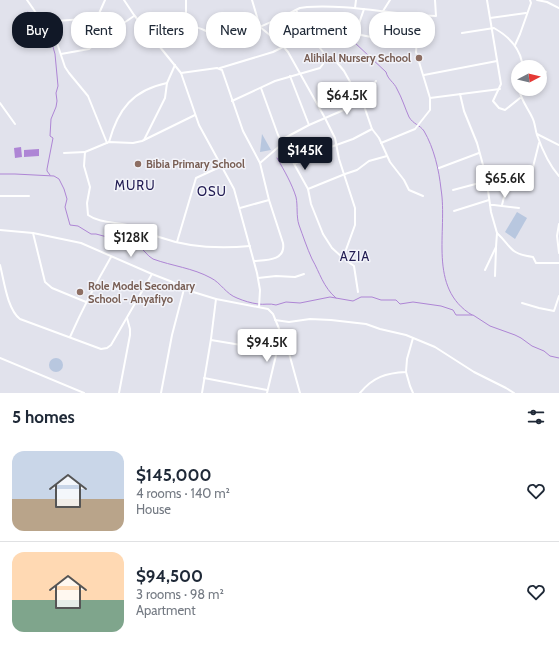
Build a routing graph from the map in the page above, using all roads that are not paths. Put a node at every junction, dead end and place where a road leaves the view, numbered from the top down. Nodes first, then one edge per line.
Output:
1 (27, 0) edge
2 (105, 0) edge
3 (124, 0) edge
4 (186, 0) edge
5 (252, 0) edge
6 (356, 0) edge
7 (390, 0) edge
8 (435, 0) edge
9 (487, 0) edge
10 (531, 0) edge
11 (537, 0) edge
12 (355, 8) junction
13 (559, 8) edge
14 (364, 9) junction
15 (296, 10) junction
16 (384, 11) junction
17 (36, 12) edge
18 (100, 12) edge
19 (186, 12) edge
20 (256, 12) edge
21 (391, 12) edge
22 (526, 13) junction
23 (134, 15) joint
24 (435, 16) edge
25 (490, 18) junction
26 (126, 21) edge
27 (261, 27) edge
28 (261, 28) edge
29 (491, 28) junction
30 (462, 33) dead end
31 (269, 35) edge
32 (369, 37) edge
33 (515, 45) junction
34 (59, 48) edge
35 (90, 48) edge
36 (161, 48) edge
37 (281, 48) edge
38 (284, 48) edge
39 (416, 48) edge
40 (61, 54) junction
41 (327, 56) junction
42 (496, 60) junction
43 (522, 60) edge
44 (175, 65) junction
45 (220, 68) junction
46 (181, 73) junction
47 (300, 73) junction
48 (424, 75) junction
49 (290, 76) junction
50 (376, 81) dead end
51 (167, 83) junction
52 (261, 88) junction
53 (500, 89) junction
54 (358, 94) junction
55 (460, 94) junction
56 (430, 98) junction
57 (520, 98) joint
58 (232, 101) junction
59 (362, 102) junction
60 (0, 103) edge
61 (195, 115) junction
62 (325, 118) junction
63 (14, 124) dead end
64 (309, 125) junction
65 (372, 129) junction
66 (537, 134) junction
67 (144, 140) junction
68 (281, 140) junction
69 (540, 142) junction
70 (108, 143) junction
71 (381, 143) junction
72 (282, 144) junction
73 (337, 145) junction
74 (559, 145) edge
75 (85, 152) junction
76 (479, 152) junction
77 (64, 153) dead end
78 (387, 156) junction
79 (260, 163) junction
80 (295, 164) junction
81 (222, 166) junction
82 (439, 168) dead end
83 (532, 171) dead end
84 (345, 174) junction
85 (559, 176) edge
86 (487, 181) junction
87 (308, 189) junction
88 (453, 190) dead end
89 (505, 193) dead end
90 (0, 196) edge
91 (29, 196) dead end
92 (423, 196) dead end
93 (269, 200) junction
94 (489, 200) junction
95 (490, 205) junction
96 (502, 206) junction
97 (240, 208) junction
98 (520, 208) dead end
99 (454, 211) dead end
100 (559, 224) edge
101 (0, 230) edge
102 (33, 233) junction
103 (497, 233) junction
104 (177, 242) junction
105 (250, 246) junction
106 (496, 247) junction
107 (559, 253) edge
108 (112, 257) junction
109 (343, 258) junction
110 (254, 262) junction
111 (559, 263) edge
112 (0, 265) edge
113 (485, 270) dead end
114 (152, 274) junction
115 (304, 274) dead end
116 (495, 276) dead end
117 (258, 278) junction
118 (184, 289) junction
119 (358, 292) dead end
120 (559, 296) edge
121 (216, 299) junction
122 (86, 302) junction
123 (522, 303) dead end
124 (259, 307) junction
125 (127, 318) junction
126 (275, 320) junction
127 (70, 337) junction
128 (282, 338) junction
129 (413, 338) junction
130 (211, 339) junction
131 (277, 351) junction
132 (0, 358) edge
133 (406, 372) junction
134 (204, 378) junction
135 (267, 392) edge
136 (84, 393) edge
137 (119, 393) edge
138 (161, 393) edge
139 (202, 393) edge
140 (300, 393) edge
141 (360, 393) edge
142 (413, 393) edge
143 (514, 393) edge

1 - 17 street
2 - 18 street
3 - 23 street
4 - 19 street
5 - 20 street
6 - 12 street
7 - 16 street
8 - 24 street
9 - 25 street
10 - 22 street
11 - 13 street
12 - 14 street
12 - 15 street
14 - 16 street
14 - 32 street
15 - 27 street
15 - 41 street
16 - 21 street
22 - 25 street
22 - 33 street
23 - 26 street
25 - 29 street
28 - 31 street
29 - 30 street
29 - 33 street
29 - 42 street
33 - 43 street
34 - 40 street
35 - 40 street
36 - 44 street
37 - 45 street
38 - 47 street
39 - 48 street
40 - 70 street
41 - 47 street
41 - 54 street
42 - 48 street
42 - 53 street
44 - 46 street
44 - 51 street
45 - 46 street
45 - 58 street
46 - 61 street
47 - 49 street
47 - 62 street
48 - 56 street
49 - 52 street
49 - 64 street
50 - 54 street
51 - 67 street
51 - 70 street
52 - 58 street
52 - 68 street
53 - 55 street
53 - 57 street
54 - 59 street
55 - 56 street
55 - 76 street
56 - 71 street
57 - 66 street
58 - 79 street
59 - 62 street
59 - 65 street
60 - 63 street
61 - 67 street
61 - 81 street
62 - 64 street
62 - 73 street
64 - 68 street
65 - 71 street
65 - 73 street
66 - 69 street
66 - 74 street
67 - 70 street
68 - 72 street
69 - 83 street
69 - 85 street
70 - 75 street
71 - 78 street
72 - 79 street
72 - 80 street
73 - 80 street
73 - 84 street
75 - 77 street
75 - 104 street
76 - 82 street
76 - 86 street
78 - 84 street
78 - 92 street
79 - 93 street
80 - 87 street
81 - 97 street
81 - 104 street
84 - 87 street
84 - 109 street
86 - 88 street
86 - 94 street
87 - 109 street
89 - 96 street
90 - 91 street
93 - 97 street
93 - 110 street
94 - 95 street
94 - 99 street
95 - 96 street
95 - 103 street
96 - 98 street
97 - 105 street
100 - 107 street
101 - 102 street
102 - 108 street
102 - 122 street
103 - 106 street
103 - 111 street
104 - 105 street
105 - 110 street
106 - 113 street
106 - 116 street
108 - 114 street
108 - 122 street
109 - 119 street
110 - 117 street
112 - 127 street
114 - 118 street
114 - 125 street
115 - 117 street
117 - 124 street
118 - 121 street
118 - 138 street
120 - 123 street
121 - 124 street
121 - 130 street
122 - 127 street
124 - 126 street
125 - 127 street
125 - 137 street
126 - 128 street
126 - 129 street
128 - 131 street
128 - 140 street
129 - 133 street
129 - 143 street
130 - 131 street
130 - 134 street
131 - 135 street
132 - 136 street
133 - 141 street
133 - 142 street
134 - 135 street
134 - 139 street

